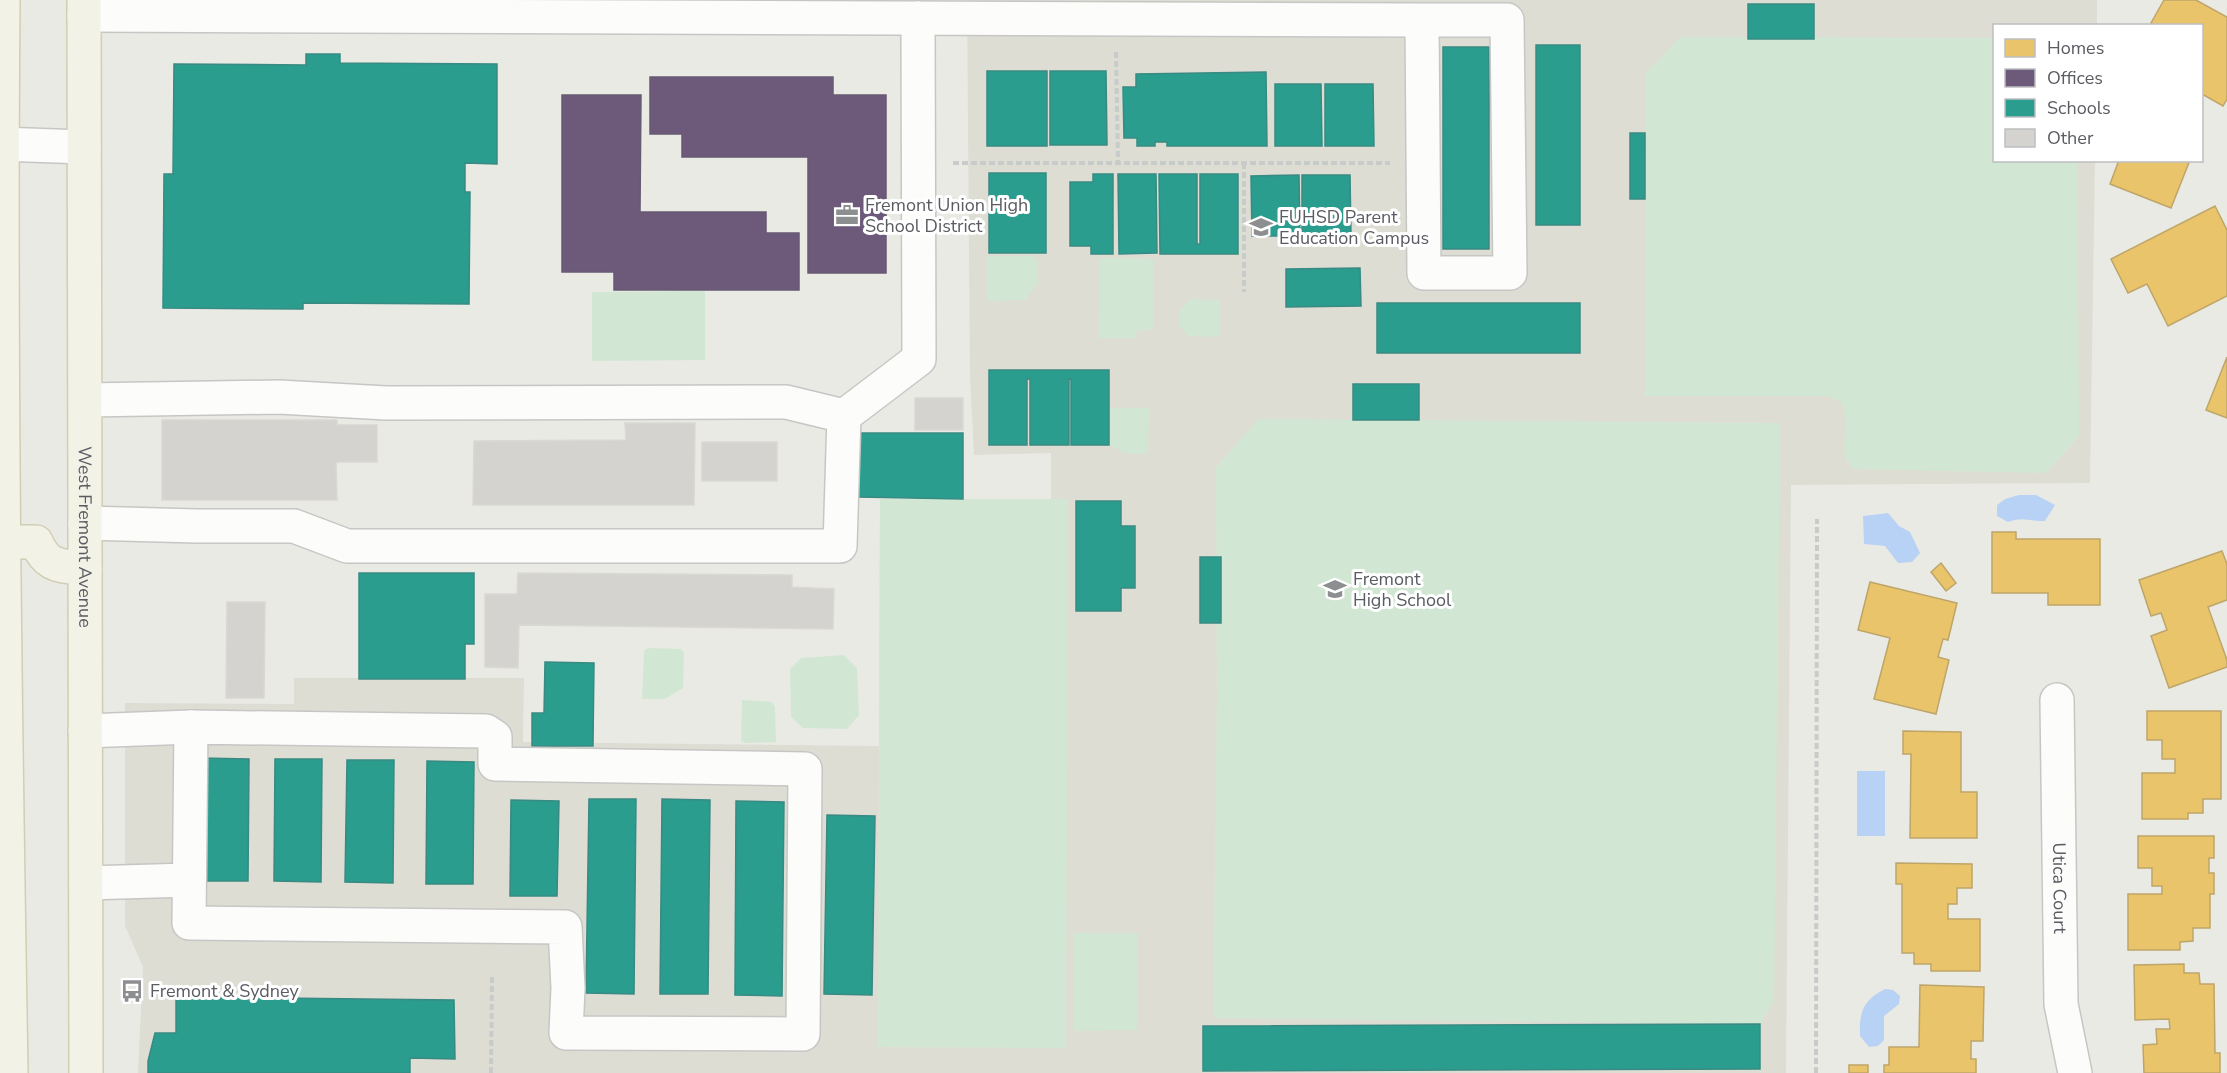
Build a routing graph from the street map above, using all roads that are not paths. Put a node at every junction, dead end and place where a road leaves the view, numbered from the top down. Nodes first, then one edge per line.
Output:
1 (3, 0) edge
2 (84, 7) edge
3 (918, 18) junction
4 (1422, 20) junction
5 (1, 144) edge
6 (84, 147) junction
7 (85, 399) junction
8 (844, 416) junction
9 (85, 523) junction
10 (5, 542) junction
11 (85, 569) junction
12 (3, 631) edge
13 (2058, 700) dead end
14 (191, 727) junction
15 (85, 731) junction
16 (189, 880) junction
17 (86, 883) junction
18 (11, 1073) edge
19 (86, 1073) edge
20 (2075, 1073) edge

1 - 5 main road
2 - 3 street
2 - 6 main road, West Fremont Avenue
3 - 4 street
3 - 8 street
4 - 4 street
5 - 6 street
5 - 10 main road
6 - 7 main road, West Fremont Avenue
7 - 8 street
7 - 9 main road, West Fremont Avenue
8 - 9 street
9 - 11 main road, West Fremont Avenue
10 - 11 main road
10 - 12 main road
11 - 15 main road, West Fremont Avenue
12 - 18 main road
13 - 20 street, Utica Court
14 - 15 street
14 - 16 street
14 - 16 street
15 - 17 main road, West Fremont Avenue
16 - 17 street
17 - 19 main road, West Fremont Avenue

